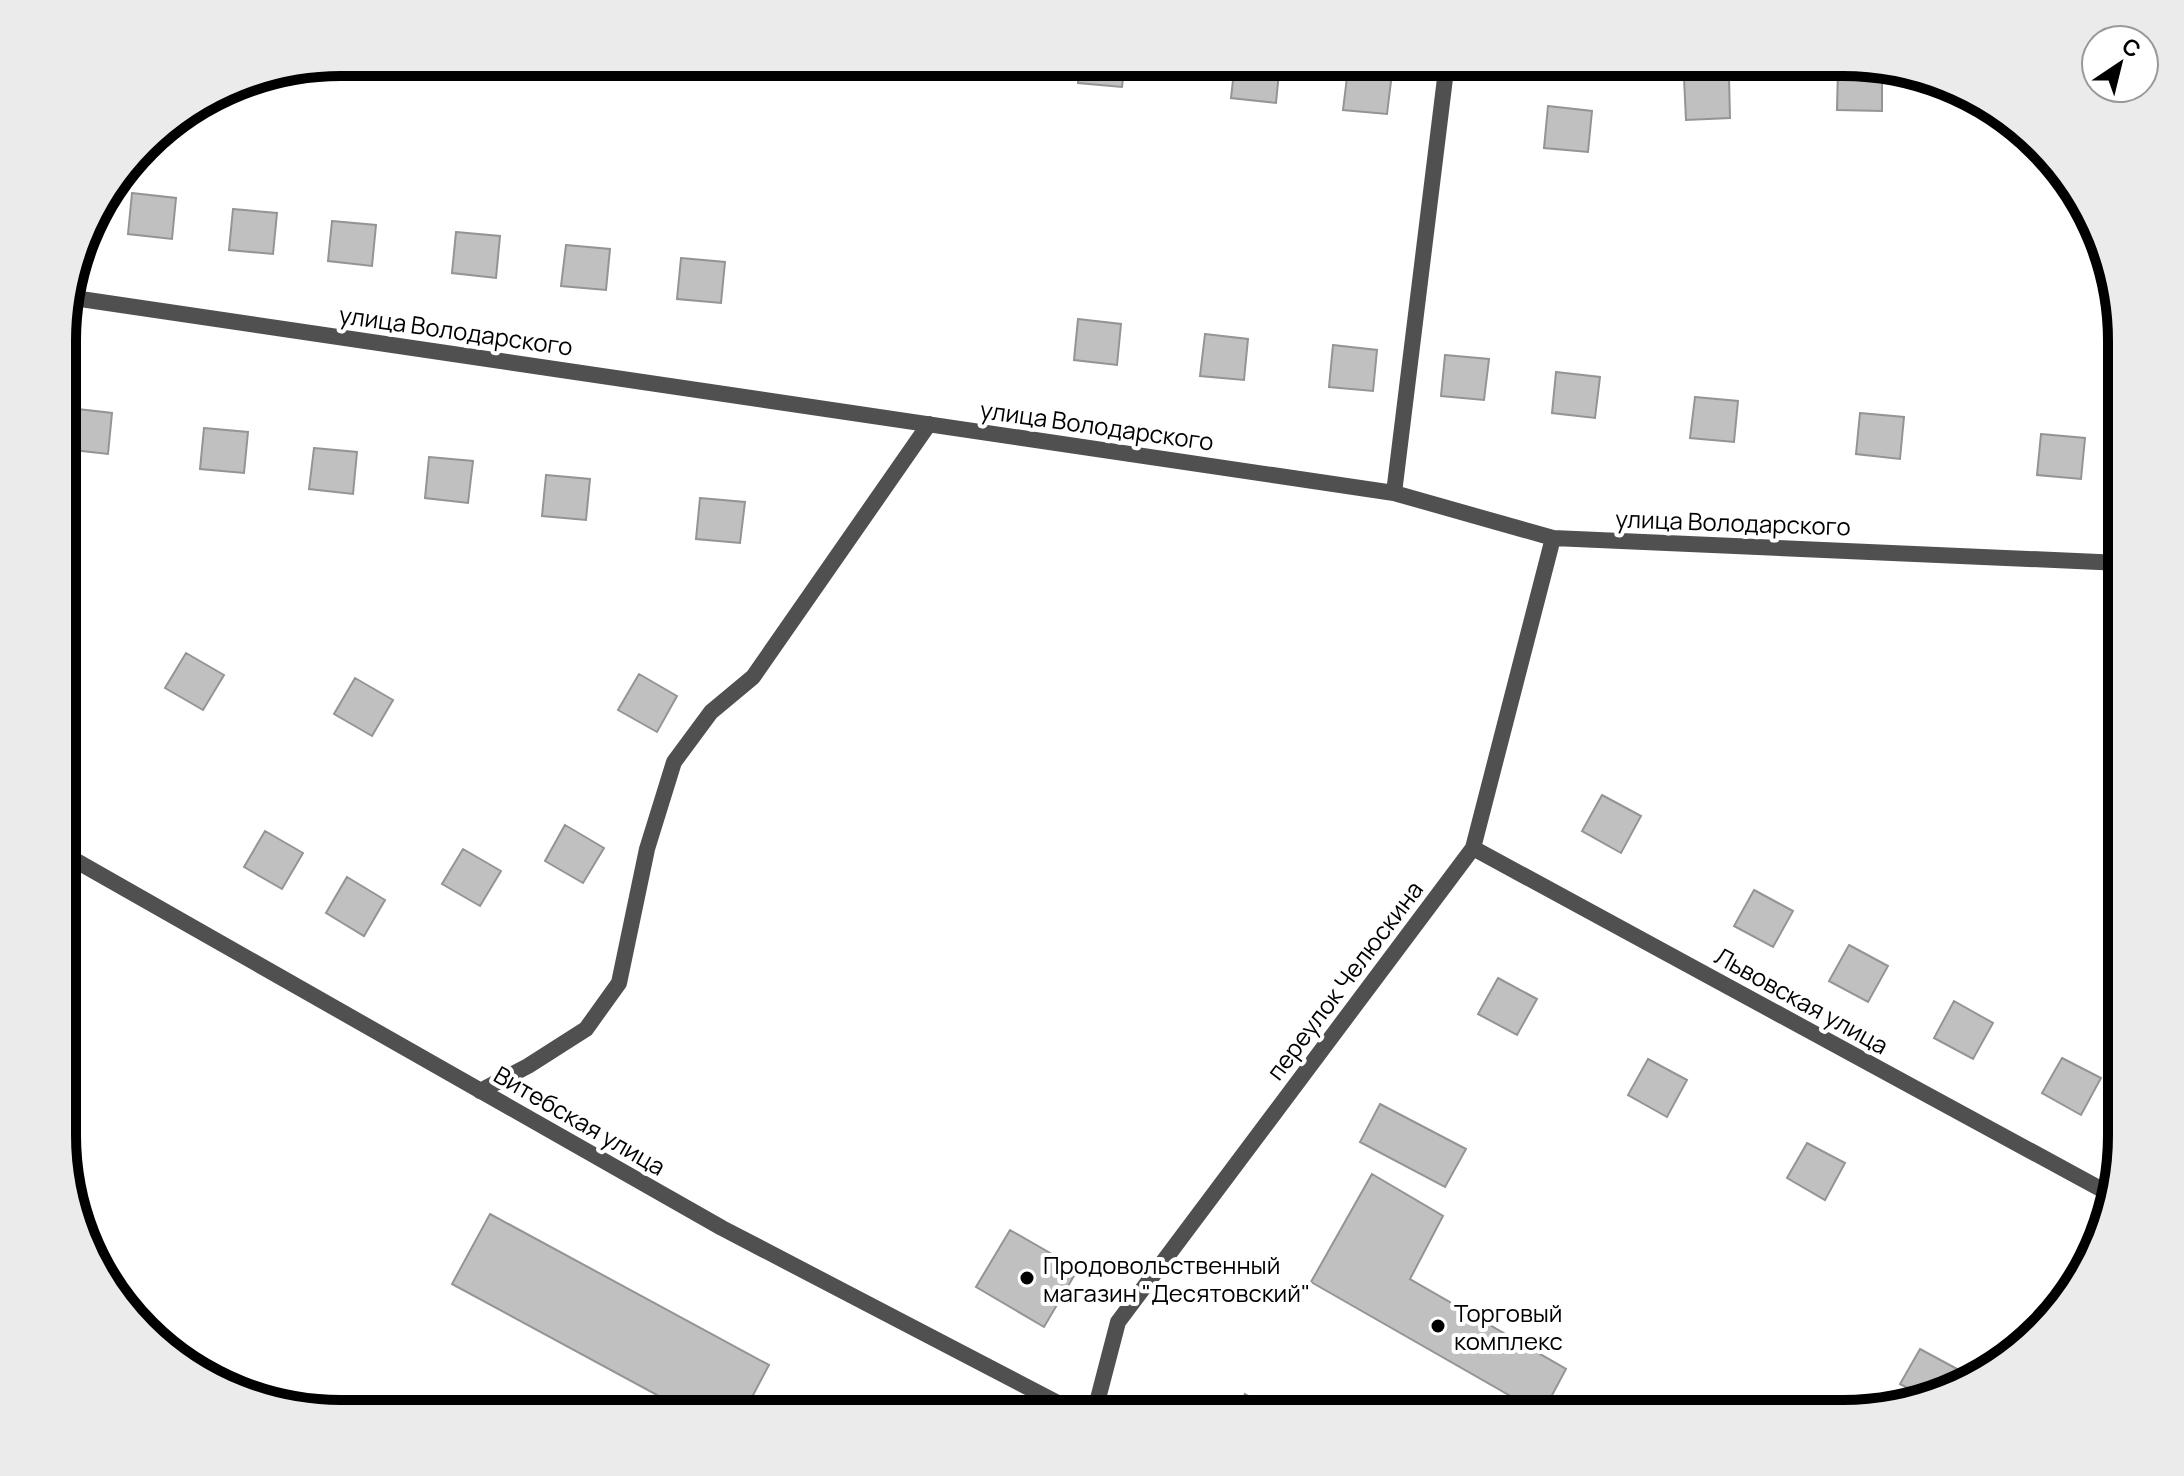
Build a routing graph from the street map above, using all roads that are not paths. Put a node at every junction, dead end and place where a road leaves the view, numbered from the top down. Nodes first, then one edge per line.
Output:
1 (1445, 76) edge
2 (79, 299) edge
3 (929, 424) junction
4 (1394, 493) junction
5 (1553, 538) junction
6 (2107, 562) edge
7 (1473, 848) junction
8 (76, 861) edge
9 (480, 1091) junction
10 (2102, 1190) edge
11 (1051, 1400) edge
12 (1098, 1400) edge

1 - 4 street
2 - 3 street, улица Володарского
3 - 4 street, улица Володарского
3 - 9 street
4 - 5 street, улица Володарского
5 - 6 street, улица Володарского
5 - 7 street, переулок Челюскина
7 - 10 street, Львовская улица
7 - 12 street, переулок Челюскина
8 - 9 street, Витебская улица
9 - 11 street, Витебская улица

